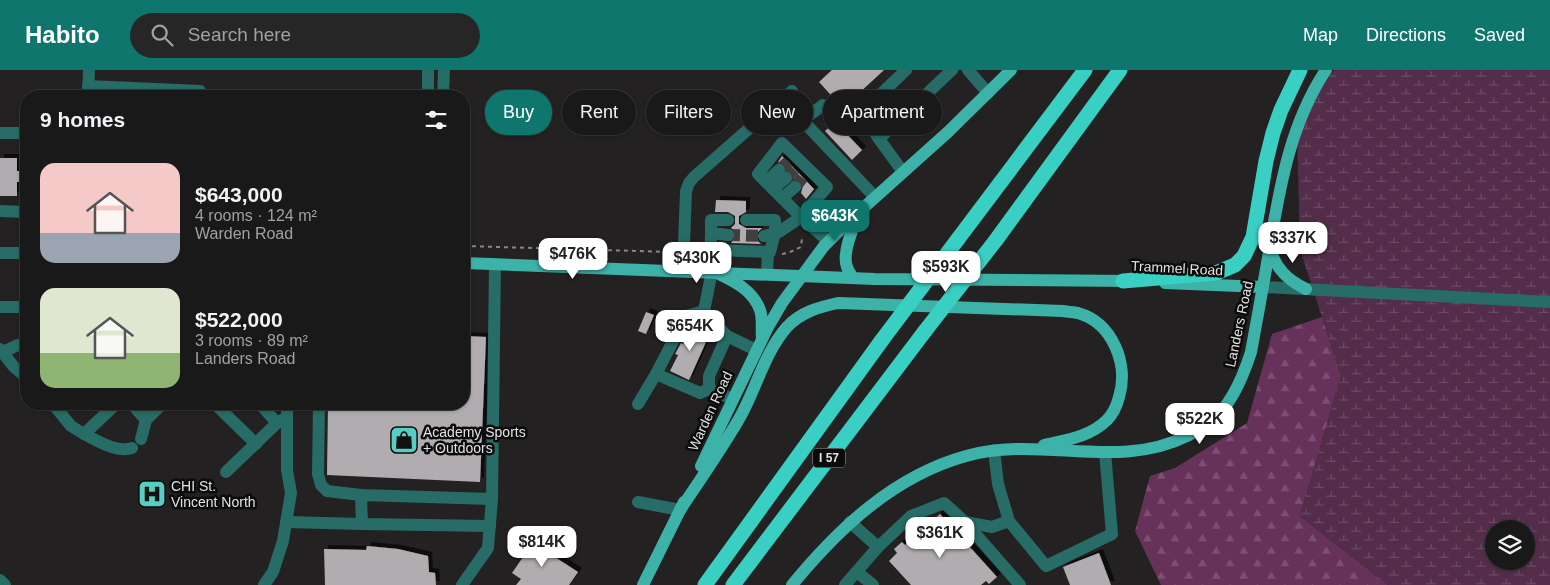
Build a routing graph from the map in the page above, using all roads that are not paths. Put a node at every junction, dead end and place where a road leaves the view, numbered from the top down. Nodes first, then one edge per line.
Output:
1 (89, 70) edge
2 (428, 70) edge
3 (444, 70) edge
4 (906, 70) edge
5 (952, 70) edge
6 (968, 70) edge
7 (1011, 70) edge
8 (1085, 70) edge
9 (1120, 70) edge
10 (1131, 70) edge
11 (1300, 70) edge
12 (1326, 70) edge
13 (88, 90) edge
14 (428, 90) edge
15 (443, 90) edge
16 (885, 90) edge
17 (988, 93) junction
18 (1095, 105) junction
19 (813, 131) edge
20 (0, 132) edge
21 (20, 133) edge
22 (742, 135) edge
23 (876, 135) edge
24 (879, 139) junction
25 (795, 170) junction
26 (903, 172) junction
27 (774, 190) junction
28 (875, 197) junction
29 (863, 208) junction
30 (0, 212) edge
31 (20, 212) edge
32 (801, 217) junction
33 (728, 220) tunnel mouth
34 (746, 220) dead end
35 (712, 233) junction
36 (728, 235) tunnel mouth
37 (769, 235) junction
38 (828, 241) junction
39 (1270, 248) junction
40 (712, 250) junction
41 (0, 253) edge
42 (20, 253) edge
43 (768, 254) junction
44 (470, 263) edge
45 (495, 264) junction
46 (683, 270) junction
47 (711, 271) junction
48 (767, 274) junction
49 (802, 276) junction
50 (853, 278) junction
51 (1123, 281) junction
52 (1262, 287) junction
53 (1306, 289) junction
54 (1550, 302) edge
55 (0, 307) edge
56 (20, 307) edge
57 (704, 311) junction
58 (727, 336) junction
59 (759, 344) junction
60 (20, 345) edge
61 (2, 350) edge
62 (20, 372) edge
63 (656, 374) junction
64 (709, 390) junction
65 (732, 399) junction
66 (638, 404) dead end
67 (61, 410) edge
68 (110, 410) edge
69 (137, 410) edge
70 (156, 410) edge
71 (222, 410) edge
72 (268, 410) edge
73 (285, 410) edge
74 (319, 410) edge
75 (146, 420) junction
76 (282, 420) junction
77 (84, 434) junction
78 (256, 444) junction
79 (1024, 449) junction
80 (994, 450) junction
81 (1105, 452) junction
82 (226, 472) dead end
83 (361, 495) junction
84 (492, 499) junction
85 (638, 502) dead end
86 (680, 510) junction
87 (1009, 521) junction
88 (286, 522) junction
89 (850, 522) junction
90 (965, 522) junction
91 (362, 524) junction
92 (490, 526) junction
93 (878, 547) junction
94 (857, 572) junction
95 (0, 580) edge
96 (5, 585) edge
97 (264, 585) edge
98 (462, 585) edge
99 (642, 585) edge
100 (705, 585) edge
101 (733, 585) edge
102 (792, 585) edge
103 (845, 585) edge
104 (873, 585) edge
105 (1020, 585) edge

1 - 13 street
2 - 14 street
3 - 15 street
4 - 16 street
5 - 24 street
6 - 17 street
7 - 17 main road, Warden Road
8 - 100 highway, I 57, bridge
9 - 18 highway, I 57
10 - 18 highway
11 - 51 highway
12 - 39 main road, Landers Road
17 - 26 main road, Warden Road
18 - 101 highway, I 57, bridge
19 - 28 street
20 - 21 street
22 - 46 street
23 - 24 street
24 - 26 street
25 - 27 street
25 - 27 street
25 - 27 street
25 - 32 street
26 - 28 main road, Warden Road
27 - 32 street
28 - 29 main road, Warden Road
29 - 38 main road, Warden Road
29 - 50 main road
30 - 31 street
32 - 37 street
32 - 38 street
33 - 35 street
34 - 37 street
35 - 36 street
35 - 40 street
37 - 43 street
38 - 49 main road, Warden Road
39 - 52 main road, Landers Road
39 - 53 main road
40 - 43 street
40 - 47 street
41 - 42 street
43 - 48 street
44 - 45 main road, Trammel Road
45 - 46 main road, Trammel Road
45 - 84 street
46 - 47 main road, Trammel Road
47 - 48 main road, Trammel Road
47 - 57 street
47 - 59 main road
48 - 49 main road, Trammel Road
49 - 50 main road, Trammel Road
49 - 59 main road, Warden Road
50 - 51 main road, Trammel Road
51 - 52 main road, Trammel Road
52 - 53 street, Trammel Road
52 - 81 main road, Landers Road
53 - 54 street, Trammel Road
55 - 56 street
57 - 58 street
57 - 63 street
58 - 59 street
58 - 64 street
59 - 65 main road, Warden Road
60 - 61 street
61 - 62 street
63 - 64 street
63 - 66 street
64 - 65 street
65 - 86 main road, Warden Road
67 - 77 street
68 - 77 street
69 - 75 street
70 - 75 street
71 - 78 street
72 - 76 street
73 - 76 street
74 - 83 street
75 - 77 street
76 - 78 street
76 - 88 street
78 - 82 street
79 - 80 main road
79 - 81 main road, Landers Road
79 - 86 main road
80 - 87 street
80 - 89 main road
81 - 87 street
83 - 84 street
83 - 91 street
84 - 92 street
85 - 86 street
86 - 99 main road, Warden Road
87 - 90 street
88 - 91 street
88 - 97 street
89 - 93 street
89 - 102 main road
90 - 93 street
90 - 105 street
91 - 92 street
92 - 98 street
93 - 94 street
94 - 103 street
94 - 104 street
95 - 96 street

